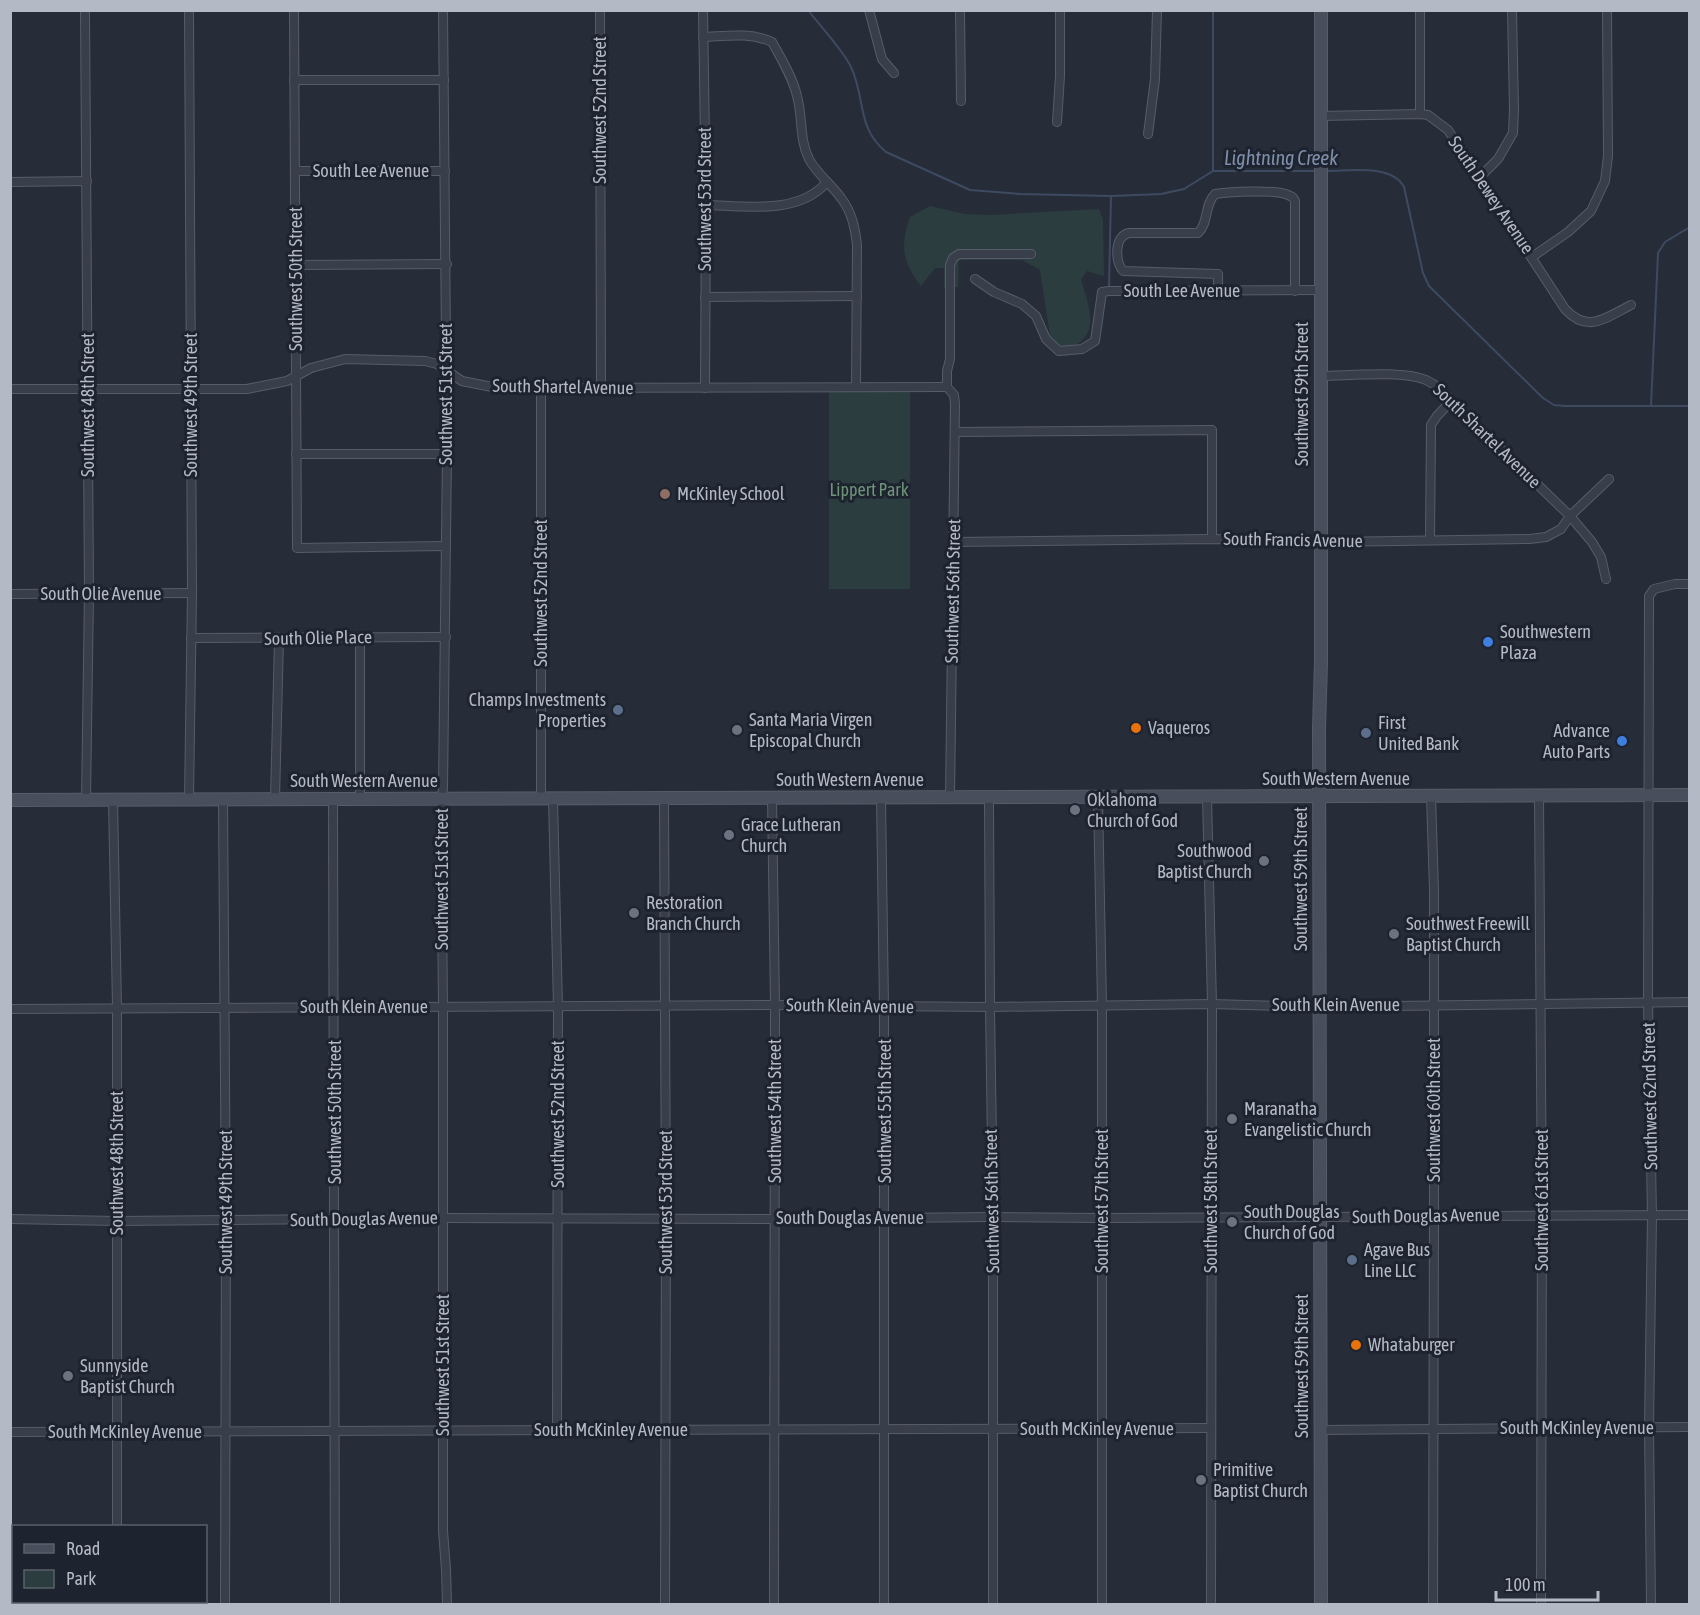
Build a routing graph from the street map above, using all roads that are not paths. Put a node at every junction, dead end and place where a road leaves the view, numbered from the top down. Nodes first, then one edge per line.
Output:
1 (85, 10) edge
2 (189, 10) edge
3 (294, 10) edge
4 (443, 10) edge
5 (600, 10) edge
6 (703, 10) edge
7 (869, 10) edge
8 (960, 10) edge
9 (1060, 10) edge
10 (1157, 10) edge
11 (1321, 10) edge
12 (1420, 10) edge
13 (1512, 10) edge
14 (1607, 10) edge
15 (703, 37) junction
16 (894, 73) dead end
17 (294, 80) junction
18 (444, 80) junction
19 (961, 101) dead end
20 (1420, 114) junction
21 (1320, 116) junction
22 (1057, 122) dead end
23 (1148, 134) dead end
24 (296, 171) junction
25 (445, 171) junction
26 (1479, 178) junction
27 (87, 181) junction
28 (10, 182) edge
29 (826, 183) junction
30 (706, 205) junction
31 (1031, 254) dead end
32 (1532, 257) junction
33 (447, 264) junction
34 (296, 265) junction
35 (975, 279) dead end
36 (1320, 290) junction
37 (1218, 291) junction
38 (1295, 291) junction
39 (856, 296) junction
40 (705, 297) junction
41 (1631, 305) dead end
42 (447, 370) junction
43 (297, 376) junction
44 (1320, 376) junction
45 (856, 387) junction
46 (947, 387) junction
47 (10, 388) edge
48 (88, 388) junction
49 (541, 388) junction
50 (705, 388) junction
51 (191, 389) junction
52 (601, 389) junction
53 (1451, 401) junction
54 (955, 432) junction
55 (296, 454) junction
56 (447, 454) junction
57 (1609, 479) dead end
58 (1570, 516) junction
59 (1212, 539) junction
60 (1430, 540) junction
61 (954, 542) junction
62 (1321, 542) junction
63 (446, 546) junction
64 (1606, 579) dead end
65 (1689, 584) edge
66 (89, 593) junction
67 (192, 593) junction
68 (10, 594) edge
69 (360, 637) junction
70 (446, 637) junction
71 (191, 638) junction
72 (279, 639) junction
73 (1647, 795) junction
74 (1689, 795) edge
75 (1431, 796) junction
76 (1539, 796) junction
77 (1207, 797) junction
78 (1319, 797) junction
79 (772, 798) junction
80 (880, 798) junction
81 (950, 798) junction
82 (989, 798) junction
83 (1098, 798) junction
84 (333, 799) junction
85 (442, 799) junction
86 (547, 799) junction
87 (664, 799) junction
88 (10, 800) edge
89 (86, 800) junction
90 (113, 800) junction
91 (189, 800) junction
92 (223, 800) junction
93 (275, 800) junction
94 (360, 800) junction
95 (1648, 1002) junction
96 (1689, 1002) edge
97 (1212, 1004) junction
98 (775, 1005) junction
99 (1102, 1005) junction
100 (1433, 1005) junction
101 (1540, 1005) junction
102 (335, 1006) junction
103 (558, 1006) junction
104 (666, 1006) junction
105 (884, 1006) junction
106 (117, 1007) junction
107 (225, 1007) junction
108 (443, 1007) junction
109 (990, 1007) junction
110 (1319, 1007) junction
111 (10, 1009) edge
112 (1542, 1215) junction
113 (1652, 1215) junction
114 (1689, 1215) edge
115 (1434, 1216) junction
116 (993, 1217) junction
117 (1320, 1217) junction
118 (444, 1218) junction
119 (558, 1218) junction
120 (885, 1218) junction
121 (1102, 1218) junction
122 (1211, 1218) junction
123 (10, 1219) edge
124 (336, 1219) junction
125 (666, 1219) junction
126 (775, 1219) junction
127 (226, 1220) junction
128 (117, 1221) junction
129 (1650, 1427) junction
130 (1689, 1427) edge
131 (775, 1428) junction
132 (884, 1428) junction
133 (993, 1428) junction
134 (1211, 1428) junction
135 (1432, 1428) junction
136 (1542, 1428) junction
137 (557, 1430) junction
138 (1103, 1430) junction
139 (1320, 1430) junction
140 (116, 1431) junction
141 (335, 1431) junction
142 (442, 1431) junction
143 (665, 1431) junction
144 (10, 1432) edge
145 (226, 1432) junction
146 (117, 1525) edge
147 (225, 1605) edge
148 (335, 1605) edge
149 (447, 1605) edge
150 (665, 1605) edge
151 (774, 1605) edge
152 (884, 1605) edge
153 (993, 1605) edge
154 (1102, 1605) edge
155 (1211, 1605) edge
156 (1321, 1605) edge
157 (1433, 1605) edge
158 (1541, 1605) edge
159 (1650, 1605) edge

1 - 27 street, Southwest 48th Street
2 - 51 street, Southwest 49th Street
3 - 17 street, Southwest 50th Street
4 - 18 street, Southwest 51st Street
5 - 52 street, Southwest 52nd Street
6 - 15 street, Southwest 53rd Street
7 - 16 street
8 - 19 street
9 - 22 street
10 - 23 street
11 - 21 main road, Southwest 59th Street
12 - 20 street
13 - 26 street
14 - 32 street
15 - 29 street
15 - 30 street, Southwest 53rd Street
17 - 18 street
17 - 24 street, Southwest 50th Street
18 - 25 street, Southwest 51st Street
20 - 21 street
20 - 26 street, South Dewey Avenue
21 - 36 main road, Southwest 59th Street
24 - 25 street, South Lee Avenue
24 - 34 street, Southwest 50th Street
25 - 33 street, Southwest 51st Street
26 - 32 street, South Dewey Avenue
27 - 28 street
27 - 48 street, Southwest 48th Street
29 - 30 street
29 - 39 street
30 - 40 street, Southwest 53rd Street
31 - 46 street
32 - 41 street, South Dewey Avenue
33 - 34 street
33 - 42 street, Southwest 51st Street
34 - 43 street, Southwest 50th Street
35 - 37 street, South Lee Avenue
36 - 38 street, South Lee Avenue
36 - 44 main road, Southwest 59th Street
37 - 38 street, South Lee Avenue
37 - 38 street
39 - 40 street
39 - 45 street
40 - 50 street, Southwest 53rd Street
42 - 43 street, South Shartel Avenue
42 - 49 street, South Shartel Avenue
42 - 56 street, Southwest 51st Street
43 - 51 street, South Shartel Avenue
43 - 55 street, Southwest 50th Street
44 - 53 street, South Shartel Avenue
44 - 62 main road, Southwest 59th Street
45 - 46 street, South Shartel Avenue
45 - 50 street, South Shartel Avenue
46 - 54 street, Southwest 56th Street
47 - 48 street, South Shartel Avenue
48 - 51 street, South Shartel Avenue
48 - 66 street, Southwest 48th Street
49 - 52 street, South Shartel Avenue
49 - 86 street, Southwest 52nd Street
50 - 52 street, South Shartel Avenue
51 - 67 street, Southwest 49th Street
53 - 58 street, South Shartel Avenue
53 - 60 street
54 - 59 street
54 - 61 street, Southwest 56th Street
55 - 56 street
55 - 63 street, Southwest 50th Street
56 - 63 street, Southwest 51st Street
57 - 58 street, South Francis Avenue
58 - 60 street, South Francis Avenue
58 - 64 street, South Shartel Avenue
59 - 61 street, South Francis Avenue
59 - 62 street, South Francis Avenue
60 - 62 street, South Francis Avenue
61 - 81 street, Southwest 56th Street
62 - 78 main road, Southwest 59th Street
63 - 70 street, Southwest 51st Street
65 - 73 street, Southwest 62nd Street
66 - 67 street, South Olie Avenue
66 - 68 street, South Olie Avenue
66 - 89 street, Southwest 48th Street
67 - 71 street, Southwest 49th Street
69 - 70 street, South Olie Place
69 - 72 street, South Olie Place
69 - 94 street
70 - 85 street, Southwest 51st Street
71 - 72 street, South Olie Place
71 - 91 street, Southwest 49th Street
72 - 93 street
73 - 74 main road, South Western Avenue
73 - 76 main road, South Western Avenue
73 - 95 street, Southwest 62nd Street
75 - 76 main road, South Western Avenue
75 - 78 main road, South Western Avenue
75 - 100 street, Southwest 60th Street
76 - 101 street, Southwest 61st Street
77 - 78 main road, South Western Avenue
77 - 83 main road, South Western Avenue
77 - 97 street, Southwest 58th Street
78 - 110 main road, Southwest 59th Street
79 - 80 main road, South Western Avenue
79 - 87 main road, South Western Avenue
79 - 98 street, Southwest 54th Street
80 - 81 main road, South Western Avenue
80 - 105 street, Southwest 55th Street
81 - 82 main road, South Western Avenue
82 - 83 main road, South Western Avenue
82 - 109 street, Southwest 56th Street
83 - 99 street, Southwest 57th Street
84 - 93 main road, South Western Avenue
84 - 94 main road, South Western Avenue
84 - 102 street, Southwest 50th Street
85 - 86 main road, South Western Avenue
85 - 94 main road, South Western Avenue
85 - 108 street, Southwest 51st Street
86 - 87 main road, South Western Avenue
86 - 103 street, Southwest 52nd Street
87 - 104 street, Southwest 53rd Street
88 - 89 main road, South Western Avenue
89 - 90 main road, South Western Avenue
90 - 91 main road, South Western Avenue
90 - 106 street, Southwest 48th Street
91 - 92 main road, South Western Avenue
92 - 93 main road, South Western Avenue
92 - 107 street, Southwest 49th Street
95 - 96 street, South Klein Avenue
95 - 101 street, South Klein Avenue
95 - 113 street, Southwest 62nd Street
97 - 99 street, South Klein Avenue
97 - 110 street, South Klein Avenue
97 - 122 street, Southwest 58th Street
98 - 104 street, South Klein Avenue
98 - 105 street, South Klein Avenue
98 - 126 street, Southwest 54th Street
99 - 109 street, South Klein Avenue
99 - 121 street, Southwest 57th Street
100 - 101 street, South Klein Avenue
100 - 110 street, South Klein Avenue
100 - 115 street, Southwest 60th Street
101 - 112 street, Southwest 61st Street
102 - 107 street, South Klein Avenue
102 - 108 street, South Klein Avenue
102 - 124 street, Southwest 50th Street
103 - 104 street, South Klein Avenue
103 - 108 street, South Klein Avenue
103 - 119 street, Southwest 52nd Street
104 - 125 street, Southwest 53rd Street
105 - 109 street, South Klein Avenue
105 - 120 street, Southwest 55th Street
106 - 107 street, South Klein Avenue
106 - 111 street, South Klein Avenue
106 - 128 street, Southwest 48th Street
107 - 127 street, Southwest 49th Street
108 - 118 street, Southwest 51st Street
109 - 116 street, Southwest 56th Street
110 - 117 main road, Southwest 59th Street
112 - 113 street, South Douglas Avenue
112 - 115 street, South Douglas Avenue
112 - 136 street, Southwest 61st Street
113 - 114 street, South Douglas Avenue
113 - 129 street, Southwest 62nd Street
115 - 117 street, South Douglas Avenue
115 - 135 street, Southwest 60th Street
116 - 120 street, South Douglas Avenue
116 - 121 street, South Douglas Avenue
116 - 133 street, Southwest 56th Street
117 - 122 street, South Douglas Avenue
117 - 139 main road, Southwest 59th Street
118 - 119 street, South Douglas Avenue
118 - 124 street, South Douglas Avenue
118 - 142 street, Southwest 51st Street
119 - 125 street, South Douglas Avenue
119 - 137 street, Southwest 52nd Street
120 - 126 street, South Douglas Avenue
120 - 132 street, Southwest 55th Street
121 - 122 street, South Douglas Avenue
121 - 138 street, Southwest 57th Street
122 - 134 street, Southwest 58th Street
123 - 128 street, South Douglas Avenue
124 - 127 street, South Douglas Avenue
124 - 141 street, Southwest 50th Street
125 - 126 street, South Douglas Avenue
125 - 143 street, Southwest 53rd Street
126 - 131 street, Southwest 54th Street
127 - 128 street, South Douglas Avenue
127 - 145 street, Southwest 49th Street
128 - 140 street, Southwest 48th Street
129 - 130 street, South McKinley Avenue
129 - 136 street, South McKinley Avenue
129 - 159 street, Southwest 62nd Street
131 - 132 street, South McKinley Avenue
131 - 143 street, South McKinley Avenue
131 - 151 street, Southwest 54th Street
132 - 133 street, South McKinley Avenue
132 - 152 street, Southwest 55th Street
133 - 138 street, South McKinley Avenue
133 - 153 street, Southwest 56th Street
134 - 138 street, South McKinley Avenue
134 - 155 street, Southwest 58th Street
135 - 136 street, South McKinley Avenue
135 - 139 street, South McKinley Avenue
135 - 157 street, Southwest 60th Street
136 - 158 street, Southwest 61st Street
137 - 142 street, South McKinley Avenue
137 - 143 street, South McKinley Avenue
138 - 154 street, Southwest 57th Street
139 - 156 main road, Southwest 59th Street
140 - 144 street, South McKinley Avenue
140 - 145 street, South McKinley Avenue
140 - 146 street, Southwest 48th Street
141 - 142 street, South McKinley Avenue
141 - 145 street, South McKinley Avenue
141 - 148 street, Southwest 50th Street
142 - 149 street, Southwest 51st Street
143 - 150 street, Southwest 53rd Street
145 - 147 street, Southwest 49th Street

